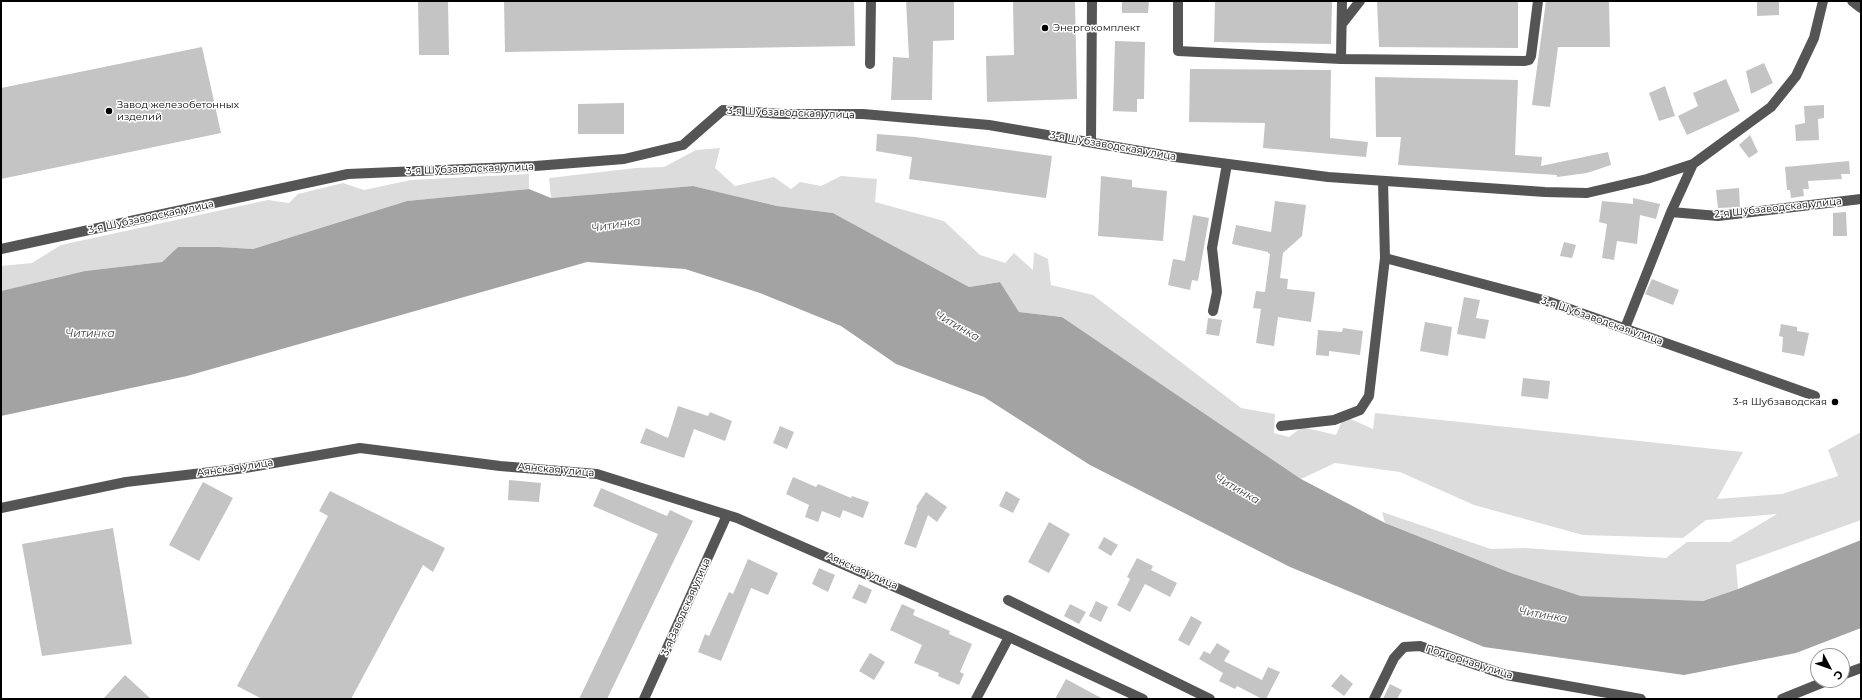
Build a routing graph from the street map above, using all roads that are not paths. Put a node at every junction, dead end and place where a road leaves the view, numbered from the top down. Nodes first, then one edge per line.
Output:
1 (870, 1) edge
2 (1092, 1) edge
3 (1178, 1) edge
4 (1342, 1) edge
5 (1360, 1) edge
6 (1538, 1) edge
7 (1823, 1) edge
8 (1852, 1) edge
9 (1861, 8) edge
10 (1342, 24) junction
11 (1341, 58) junction
12 (870, 64) dead end
13 (1091, 142) junction
14 (1227, 164) junction
15 (1693, 164) junction
16 (1383, 181) junction
17 (1861, 200) edge
18 (1671, 212) junction
19 (1, 249) edge
20 (1385, 258) junction
21 (1214, 311) dead end
22 (1625, 328) junction
23 (1815, 396) dead end
24 (1281, 426) dead end
25 (1, 508) edge
26 (727, 515) junction
27 (1008, 600) dead end
28 (1009, 637) junction
29 (1861, 668) edge
30 (1850, 672) edge
31 (1810, 688) edge
32 (644, 699) edge
33 (976, 699) edge
34 (1143, 699) edge
35 (1210, 699) edge
36 (1374, 699) edge
37 (1641, 699) edge
38 (1782, 699) edge

1 - 12 street
2 - 13 street
3 - 11 street
4 - 10 street
5 - 10 street
6 - 11 street
7 - 15 street
8 - 9 street
10 - 11 street
13 - 14 street, 3-я Шубзаводская улица
13 - 19 street, 3-я Шубзаводская улица
14 - 16 street, 3-я Шубзаводская улица
14 - 21 street
15 - 16 street, 3-я Шубзаводская улица
15 - 18 street
16 - 20 street
17 - 18 street, 2-я Шубзаводская улица
18 - 22 street
20 - 22 street, 3-я Шубзаводская улица
20 - 24 street
22 - 23 street, 3-я Шубзаводская улица
25 - 26 street, Аянская улица
26 - 28 street, Аянская улица
26 - 32 street, 3-я Заводская улица
27 - 35 street
28 - 33 street
28 - 34 street, Аянская улица
29 - 30 street
31 - 38 street
36 - 37 street, Подгорная улица

